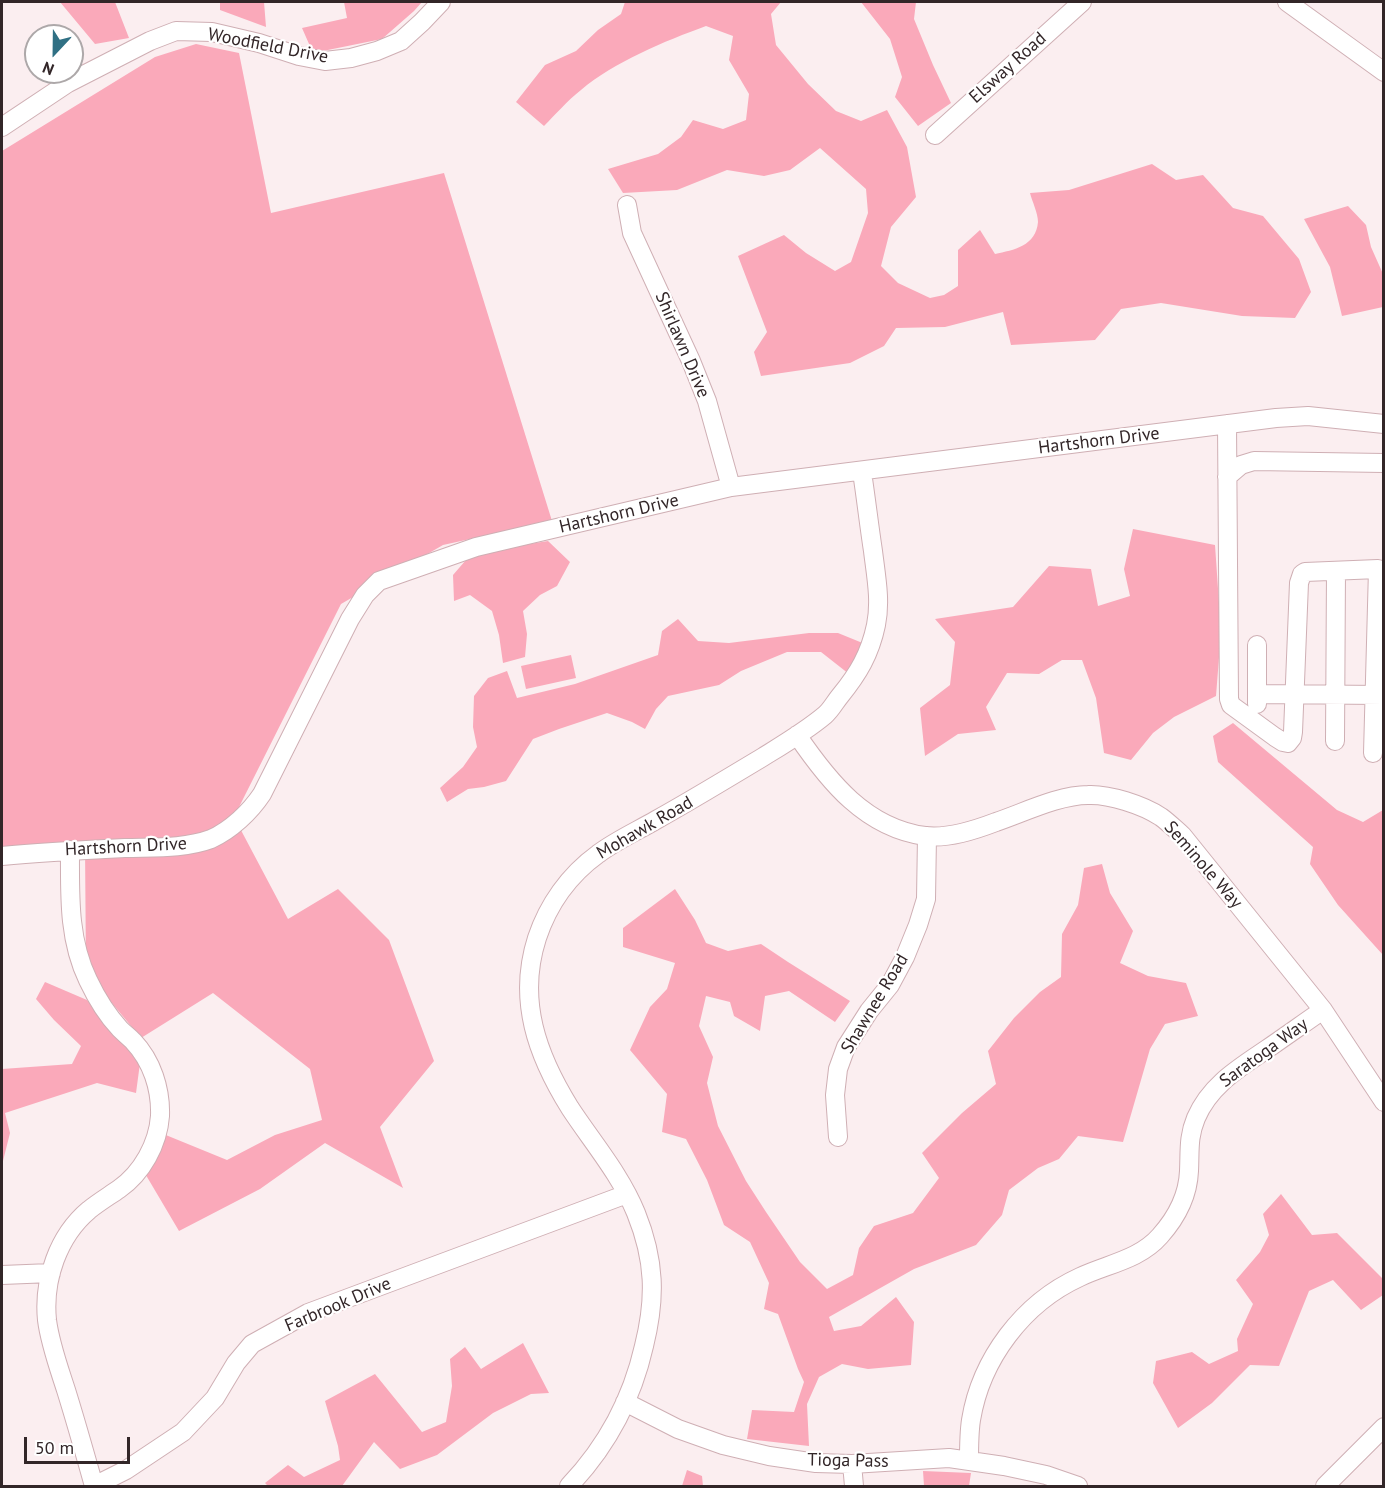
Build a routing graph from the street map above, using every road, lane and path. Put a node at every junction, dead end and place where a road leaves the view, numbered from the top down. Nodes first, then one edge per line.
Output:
1 (441, 2) edge
2 (1082, 2) edge
3 (1287, 2) edge
4 (1383, 72) edge
5 (3, 121) edge
6 (935, 135) dead end
7 (627, 205) dead end
8 (1383, 424) edge
9 (1227, 431) junction
10 (1263, 461) junction
11 (1383, 462) edge
12 (862, 472) junction
13 (1227, 477) junction
14 (731, 487) junction
15 (1381, 562) edge
16 (1336, 571) junction
17 (1257, 645) dead end
18 (1257, 694) junction
19 (1294, 694) junction
20 (1336, 694) junction
21 (1379, 695) edge
22 (1258, 724) junction
23 (797, 735) junction
24 (1335, 741) dead end
25 (1373, 753) dead end
26 (927, 836) junction
27 (70, 850) junction
28 (2, 856) edge
29 (1323, 1010) junction
30 (1383, 1102) edge
31 (838, 1137) dead end
32 (627, 1194) junction
33 (51, 1273) junction
34 (2, 1275) edge
35 (625, 1402) junction
36 (1383, 1427) edge
37 (969, 1461) junction
38 (852, 1464) junction
39 (94, 1486) edge
40 (569, 1486) edge
41 (854, 1486) edge
42 (1078, 1486) edge
43 (1325, 1486) edge

1 - 5 street, Woodfield Drive
2 - 6 street, Elsway Road
3 - 4 street
7 - 14 street, Shirlawn Drive
8 - 9 street, Hartshorn Drive
9 - 10 street
9 - 12 street, Hartshorn Drive
9 - 13 street
10 - 11 street
10 - 13 street
12 - 14 street, Hartshorn Drive
12 - 23 street, Mohawk Road
13 - 22 street
14 - 27 street, Hartshorn Drive
15 - 16 street
15 - 21 street
16 - 19 street
16 - 20 street
17 - 18 street
18 - 19 street
18 - 22 street
19 - 20 street
19 - 22 street
20 - 21 street
20 - 24 street
21 - 25 street
23 - 26 street, Seminole Way
23 - 32 street, Mohawk Road
26 - 29 street, Seminole Way
26 - 31 street, Shawnee Road
27 - 28 street, Hartshorn Drive
27 - 33 street
29 - 30 street, Seminole Way
29 - 37 street, Saratoga Way
32 - 35 street, Mohawk Road
32 - 39 street, Farbrook Drive
33 - 34 street
33 - 39 street
35 - 38 street, Tioga Pass
35 - 40 street, Mohawk Road
36 - 43 street
37 - 38 street, Tioga Pass
37 - 42 street, Tioga Pass
38 - 41 street

